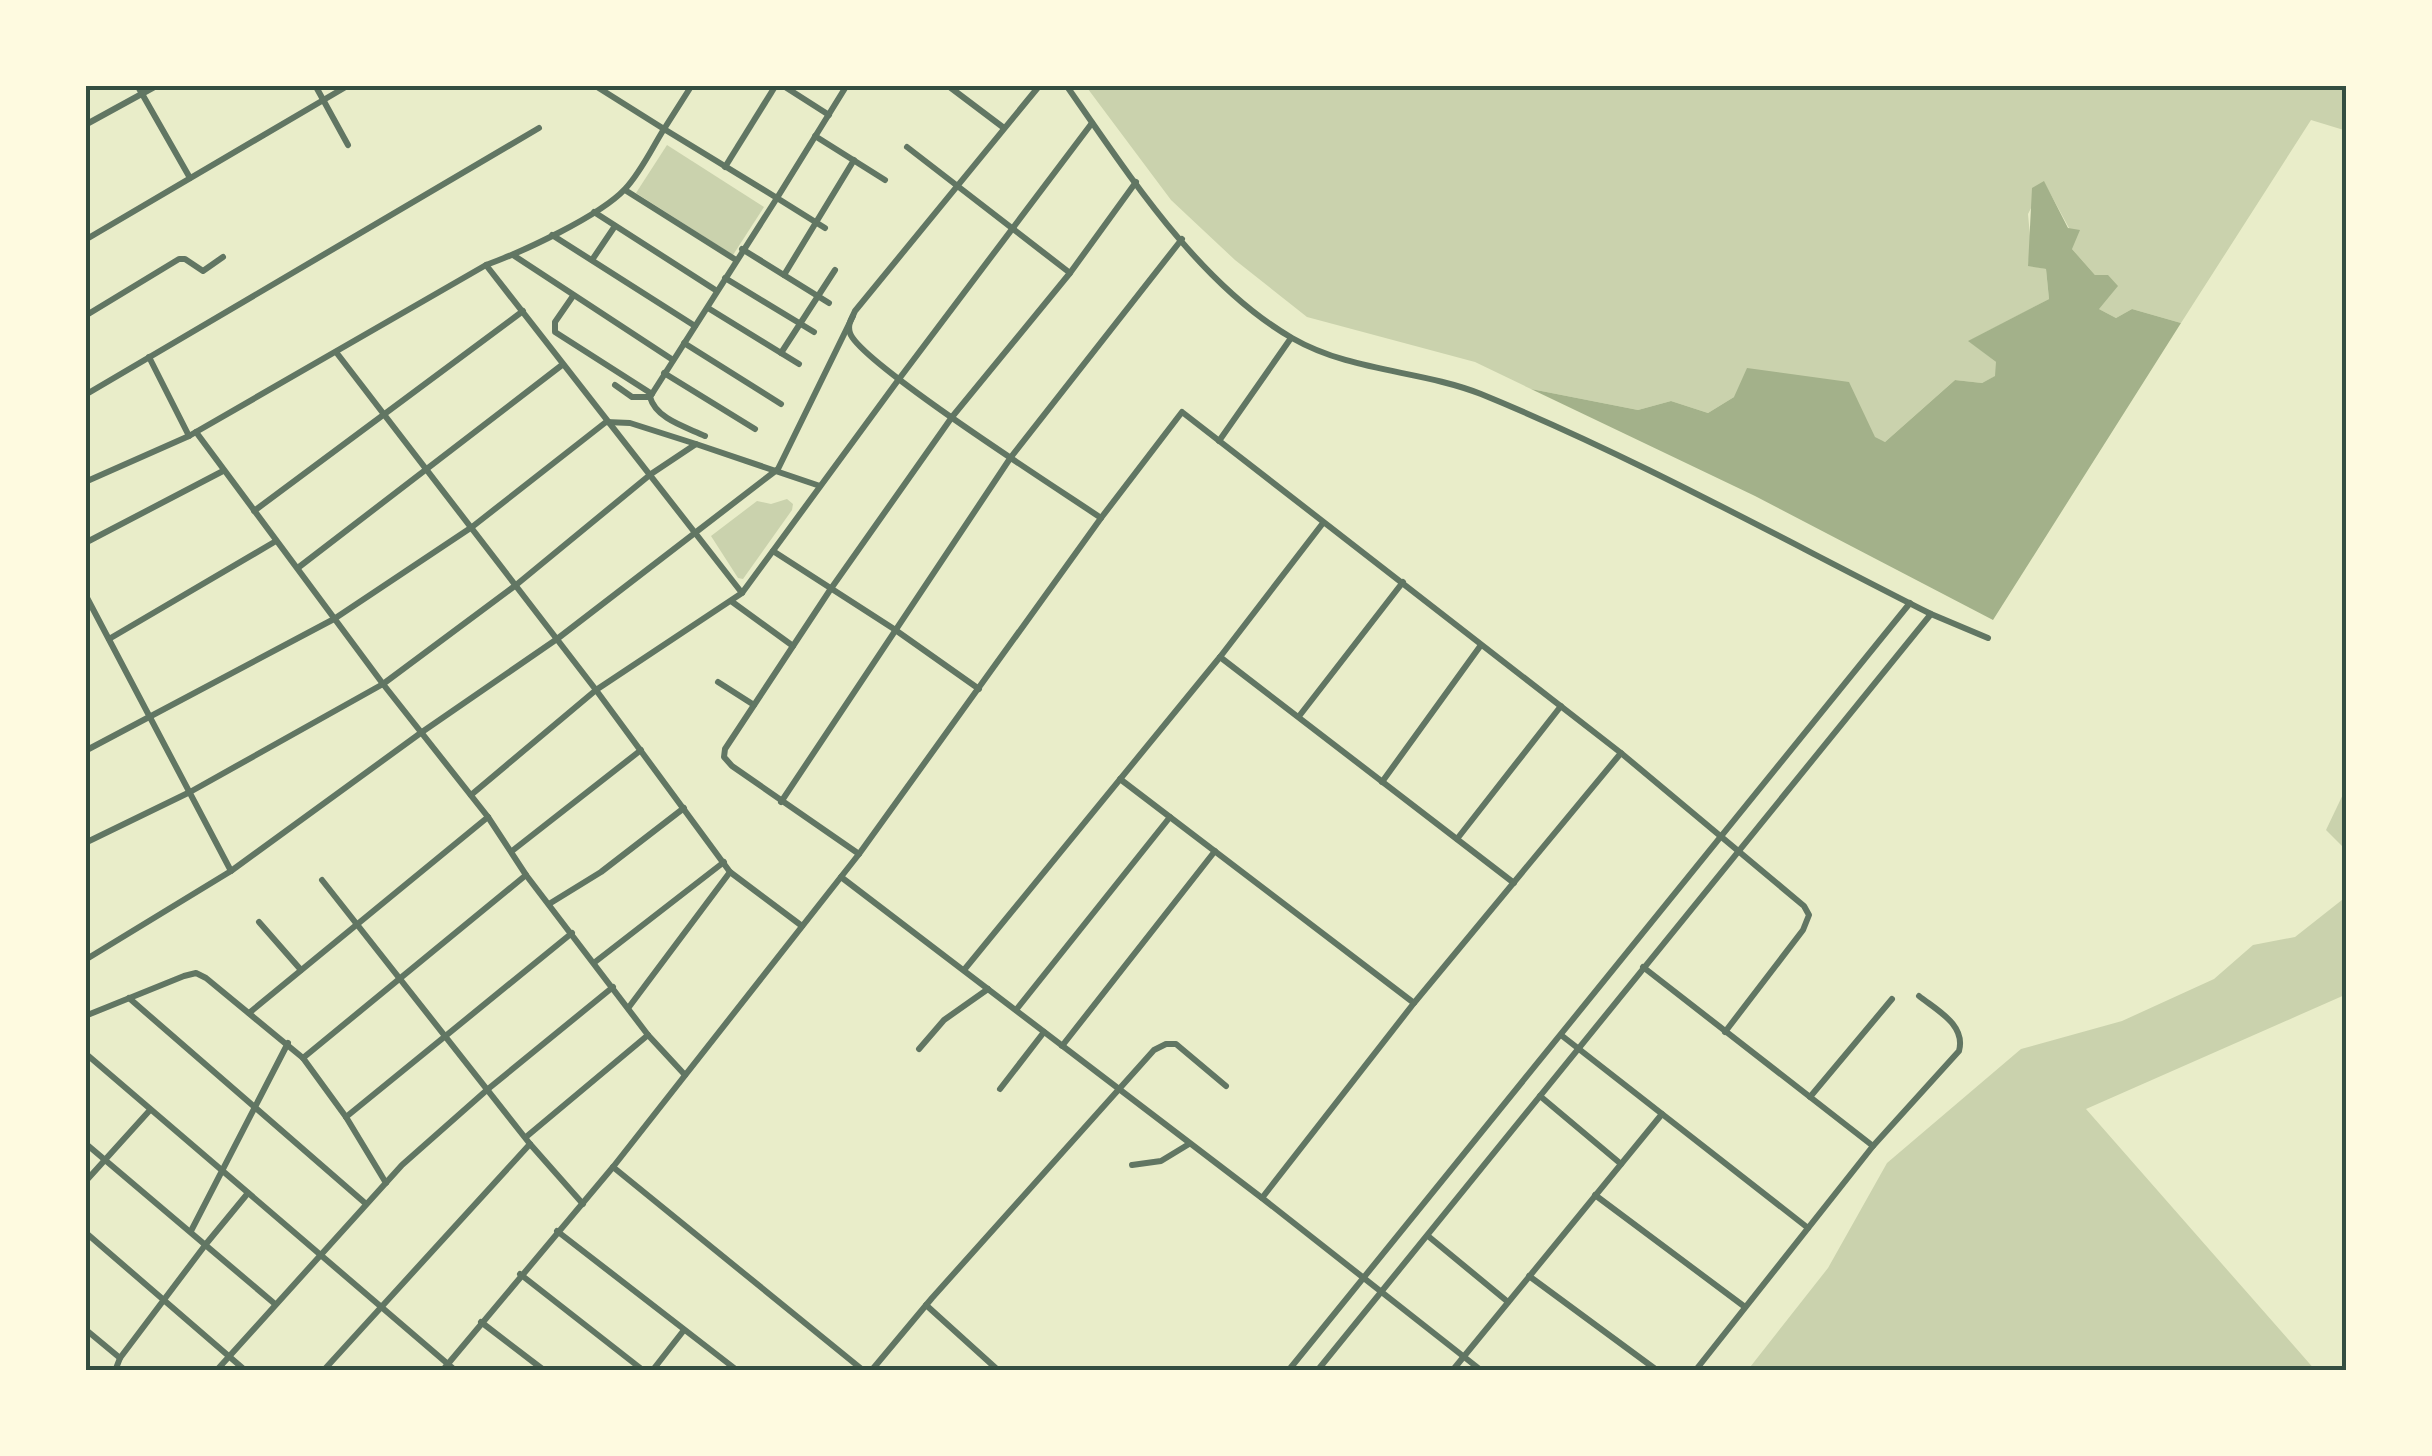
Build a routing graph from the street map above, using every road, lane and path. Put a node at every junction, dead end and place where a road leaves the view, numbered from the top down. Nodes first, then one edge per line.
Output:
1 (137, 85) edge
2 (158, 85) edge
3 (314, 85) edge
4 (349, 85) edge
5 (594, 85) edge
6 (613, 85) edge
7 (692, 85) edge
8 (779, 85) edge
9 (848, 85) edge
10 (947, 85) edge
11 (1040, 85) edge
12 (1066, 85) edge
13 (142, 94) junction
14 (607, 94) junction
15 (323, 100) junction
16 (828, 115) junction
17 (1092, 123) junction
18 (85, 125) edge
19 (539, 128) dead end
20 (664, 128) junction
21 (1004, 128) junction
22 (816, 136) junction
23 (348, 145) dead end
24 (906, 147) dead end
25 (854, 160) junction
26 (725, 167) junction
27 (190, 178) junction
28 (885, 180) dead end
29 (1136, 182) junction
30 (956, 185) junction
31 (625, 190) junction
32 (777, 198) junction
33 (594, 212) junction
34 (816, 223) junction
35 (615, 226) junction
36 (825, 228) dead end
37 (1014, 229) junction
38 (551, 234) junction
39 (1182, 239) junction
40 (85, 240) edge
41 (742, 248) junction
42 (513, 254) junction
43 (223, 257) dead end
44 (592, 260) junction
45 (736, 260) junction
46 (486, 265) junction
47 (834, 270) dead end
48 (1070, 272) junction
49 (784, 275) junction
50 (725, 278) junction
51 (717, 291) junction
52 (572, 296) junction
53 (818, 296) junction
54 (829, 303) dead end
55 (708, 308) junction
56 (523, 311) junction
57 (85, 316) edge
58 (852, 316) junction
59 (800, 323) junction
60 (696, 326) junction
61 (814, 332) dead end
62 (1291, 338) junction
63 (684, 343) junction
64 (336, 352) junction
65 (781, 353) junction
66 (150, 357) junction
67 (673, 360) junction
68 (798, 364) dead end
69 (562, 365) junction
70 (664, 374) junction
71 (898, 379) junction
72 (615, 385) dead end
73 (85, 395) edge
74 (651, 395) junction
75 (781, 404) dead end
76 (386, 415) junction
77 (952, 417) junction
78 (606, 422) junction
79 (755, 429) dead end
80 (192, 434) junction
81 (705, 436) dead end
82 (1219, 441) junction
83 (696, 444) junction
84 (1010, 457) junction
85 (426, 468) junction
86 (778, 470) junction
87 (224, 471) junction
88 (651, 474) junction
89 (85, 482) edge
90 (820, 486) junction
91 (254, 511) junction
92 (1102, 518) junction
93 (1324, 522) junction
94 (472, 528) junction
95 (697, 535) junction
96 (276, 541) junction
97 (85, 542) edge
98 (773, 551) junction
99 (299, 567) junction
100 (1403, 582) junction
101 (516, 585) junction
102 (830, 590) junction
103 (85, 594) edge
104 (742, 594) junction
105 (731, 601) junction
106 (1910, 604) junction
107 (1931, 614) junction
108 (334, 620) junction
109 (894, 629) junction
110 (1988, 638) dead end
111 (109, 639) junction
112 (557, 639) junction
113 (1481, 645) junction
114 (793, 646) junction
115 (1220, 656) junction
116 (718, 682) dead end
117 (383, 684) junction
118 (596, 690) junction
119 (980, 690) junction
120 (754, 705) junction
121 (1561, 706) junction
122 (150, 716) junction
123 (1300, 716) junction
124 (422, 732) junction
125 (640, 750) junction
126 (85, 751) edge
127 (1621, 752) junction
128 (1120, 778) junction
129 (1382, 782) junction
130 (190, 792) junction
131 (471, 795) junction
132 (782, 802) junction
133 (684, 808) junction
134 (488, 817) junction
135 (1170, 817) junction
136 (1722, 838) junction
137 (1456, 839) junction
138 (85, 842) edge
139 (512, 851) junction
140 (1737, 851) junction
141 (1215, 852) junction
142 (859, 854) junction
143 (724, 862) junction
144 (231, 872) junction
145 (730, 872) junction
146 (526, 875) junction
147 (841, 878) junction
148 (322, 880) dead end
149 (1514, 883) junction
150 (549, 904) junction
151 (259, 922) dead end
152 (356, 925) junction
153 (802, 926) junction
154 (572, 933) junction
155 (85, 960) edge
156 (595, 962) junction
157 (1643, 966) junction
158 (301, 970) junction
159 (964, 970) junction
160 (401, 980) junction
161 (612, 988) junction
162 (988, 988) junction
163 (1919, 996) dead end
164 (129, 998) junction
165 (1892, 1000) dead end
166 (1414, 1003) junction
167 (629, 1008) junction
168 (1016, 1010) junction
169 (248, 1013) junction
170 (85, 1016) edge
171 (1044, 1032) junction
172 (1725, 1032) junction
173 (648, 1035) junction
174 (1561, 1035) junction
175 (445, 1036) junction
176 (288, 1043) junction
177 (1062, 1046) junction
178 (1580, 1048) junction
179 (919, 1049) dead end
180 (85, 1053) edge
181 (303, 1058) junction
182 (684, 1076) junction
183 (1226, 1086) dead end
184 (488, 1089) junction
185 (1000, 1089) dead end
186 (1118, 1089) junction
187 (1540, 1096) junction
188 (1810, 1097) junction
189 (255, 1108) junction
190 (150, 1110) junction
191 (1662, 1114) junction
192 (346, 1117) junction
193 (528, 1140) junction
194 (85, 1142) edge
195 (1190, 1144) junction
196 (1873, 1146) junction
197 (106, 1160) junction
198 (1620, 1164) junction
199 (1132, 1165) dead end
200 (613, 1167) junction
201 (221, 1170) junction
202 (85, 1182) edge
203 (386, 1183) junction
204 (248, 1193) junction
205 (1595, 1195) junction
206 (1262, 1198) junction
207 (365, 1203) junction
208 (584, 1204) junction
209 (1808, 1228) junction
210 (191, 1231) junction
211 (557, 1231) junction
212 (85, 1232) edge
213 (1428, 1236) junction
214 (206, 1244) junction
215 (319, 1255) junction
216 (520, 1274) junction
217 (1529, 1276) junction
218 (1362, 1278) junction
219 (1381, 1292) junction
220 (164, 1300) junction
221 (1508, 1302) junction
222 (276, 1304) junction
223 (380, 1306) junction
224 (926, 1306) junction
225 (1745, 1308) junction
226 (481, 1322) junction
227 (85, 1328) edge
228 (684, 1330) junction
229 (229, 1356) junction
230 (1464, 1357) junction
231 (120, 1358) junction
232 (445, 1368) edge
233 (115, 1371) edge
234 (216, 1371) edge
235 (246, 1371) edge
236 (323, 1371) edge
237 (456, 1371) edge
238 (545, 1371) edge
239 (644, 1371) edge
240 (652, 1371) edge
241 (738, 1371) edge
242 (867, 1371) edge
243 (998, 1371) edge
244 (1288, 1371) edge
245 (1316, 1371) edge
246 (1452, 1371) edge
247 (1482, 1371) edge
248 (1658, 1371) edge
249 (1695, 1371) edge

1 - 13 street
2 - 13 street
3 - 15 street
4 - 15 street
5 - 14 street
6 - 14 street
7 - 20 street
8 - 16 street
8 - 26 street
9 - 16 street
10 - 21 street
11 - 21 street
12 - 17 street
13 - 18 street
13 - 27 street
14 - 20 street
15 - 23 street
15 - 27 street
16 - 22 street
17 - 29 street
17 - 37 street
19 - 66 street
20 - 26 street
20 - 31 street
21 - 30 street
22 - 25 street
22 - 32 street
24 - 30 street
25 - 28 street
25 - 34 street
26 - 32 street
27 - 40 street
29 - 39 street
29 - 48 street
30 - 37 street
30 - 58 street
31 - 33 street
31 - 45 street
32 - 34 street
32 - 41 street
33 - 35 street
33 - 38 street
34 - 36 street
34 - 49 street
35 - 44 street
35 - 51 street
37 - 48 street
37 - 71 street
38 - 42 street
38 - 44 street
39 - 62 street
39 - 84 street
41 - 45 street
41 - 49 street
42 - 46 street
42 - 52 street
43 - 57 street
44 - 60 street
45 - 50 street
46 - 56 street
46 - 64 street
47 - 53 street
48 - 77 street
49 - 53 street
50 - 51 street
50 - 59 street
51 - 55 street
52 - 67 street
52 - 74 street
53 - 54 street
53 - 59 street
55 - 60 street
55 - 65 street
56 - 69 street
56 - 76 street
58 - 71 street
58 - 86 street
59 - 61 street
59 - 65 street
60 - 63 street
62 - 82 street
62 - 106 street
63 - 67 street
63 - 75 street
64 - 76 street
64 - 80 street
65 - 68 street
66 - 73 street
66 - 80 street
67 - 70 street
69 - 78 street
69 - 85 street
70 - 74 street
70 - 79 street
71 - 77 street
71 - 90 street
72 - 74 street
74 - 81 street
76 - 85 street
76 - 91 street
77 - 84 street
77 - 102 street
78 - 83 street
78 - 88 street
78 - 94 street
80 - 87 street
80 - 89 street
82 - 92 street
82 - 93 street
83 - 86 street
83 - 88 street
84 - 92 street
84 - 109 street
85 - 94 street
85 - 99 street
86 - 90 street
86 - 95 street
87 - 91 street
87 - 97 street
88 - 95 street
88 - 101 street
90 - 98 street
91 - 96 street
92 - 119 street
93 - 100 street
93 - 115 street
94 - 101 street
94 - 108 street
95 - 104 street
95 - 112 street
96 - 99 street
96 - 111 street
98 - 102 street
98 - 104 street
99 - 108 street
100 - 113 street
100 - 123 street
101 - 112 street
101 - 117 street
102 - 109 street
102 - 114 street
103 - 111 street
104 - 105 street
105 - 114 street
105 - 118 street
106 - 107 street
106 - 136 street
107 - 110 street
107 - 140 street
108 - 117 street
108 - 122 street
109 - 119 street
109 - 132 street
111 - 122 street
112 - 118 street
112 - 124 street
113 - 121 street
113 - 129 street
114 - 120 street
115 - 123 street
115 - 128 street
116 - 120 street
117 - 124 street
117 - 130 street
118 - 125 street
118 - 131 street
119 - 142 street
120 - 132 street
121 - 127 street
121 - 137 street
122 - 126 street
122 - 130 street
123 - 129 street
124 - 131 street
124 - 144 street
125 - 133 street
125 - 139 street
127 - 136 street
127 - 149 street
128 - 135 street
128 - 159 street
129 - 137 street
130 - 138 street
130 - 144 street
131 - 134 street
132 - 142 street
133 - 143 street
133 - 150 street
134 - 139 street
134 - 152 street
135 - 141 street
135 - 168 street
136 - 140 street
136 - 174 street
137 - 149 street
139 - 146 street
140 - 157 street
140 - 172 street
141 - 166 street
141 - 177 street
142 - 147 street
143 - 145 street
143 - 156 street
144 - 155 street
145 - 153 street
145 - 167 street
146 - 150 street
146 - 160 street
147 - 153 street
147 - 159 street
148 - 152 street
149 - 166 street
150 - 154 street
151 - 158 street
152 - 158 street
152 - 160 street
153 - 182 street
154 - 156 street
154 - 175 street
156 - 161 street
157 - 172 street
157 - 178 street
158 - 169 street
159 - 162 street
160 - 175 street
160 - 181 street
161 - 167 street
161 - 184 street
162 - 168 street
162 - 179 street
163 - 196 street
164 - 169 street
164 - 170 street
164 - 189 street
165 - 188 street
166 - 206 street
167 - 173 street
168 - 171 street
169 - 176 street
171 - 177 street
171 - 185 street
172 - 188 street
173 - 182 street
173 - 193 street
174 - 178 street
174 - 218 street
175 - 184 street
175 - 192 street
176 - 181 street
176 - 189 street
177 - 186 street
178 - 187 street
178 - 191 street
180 - 190 street
181 - 192 street
182 - 200 street
183 - 186 street
184 - 193 street
184 - 203 street
186 - 195 street
186 - 224 street
187 - 198 street
187 - 213 street
188 - 196 street
189 - 201 street
189 - 207 street
190 - 197 street
190 - 201 street
191 - 198 street
191 - 209 street
192 - 203 street
193 - 208 street
193 - 223 street
194 - 197 street
195 - 199 street
195 - 206 street
196 - 209 street
197 - 202 street
197 - 210 street
198 - 205 street
200 - 208 street
200 - 242 street
201 - 204 street
201 - 210 street
203 - 207 street
204 - 214 street
204 - 215 street
205 - 217 street
205 - 225 street
206 - 218 street
207 - 215 street
208 - 211 street
209 - 225 street
210 - 214 street
211 - 216 street
211 - 228 street
212 - 220 street
213 - 219 street
213 - 221 street
214 - 220 street
214 - 222 street
215 - 222 street
215 - 223 street
216 - 226 street
216 - 239 street
217 - 221 street
217 - 248 street
218 - 219 street
218 - 244 street
219 - 230 street
219 - 245 street
220 - 229 street
220 - 231 street
221 - 230 street
222 - 229 street
223 - 232 street
223 - 236 street
224 - 242 street
224 - 243 street
225 - 249 street
226 - 232 street
226 - 238 street
227 - 231 street
228 - 240 street
228 - 241 street
229 - 234 street
229 - 235 street
230 - 246 street
230 - 247 street
231 - 233 street
232 - 237 street

